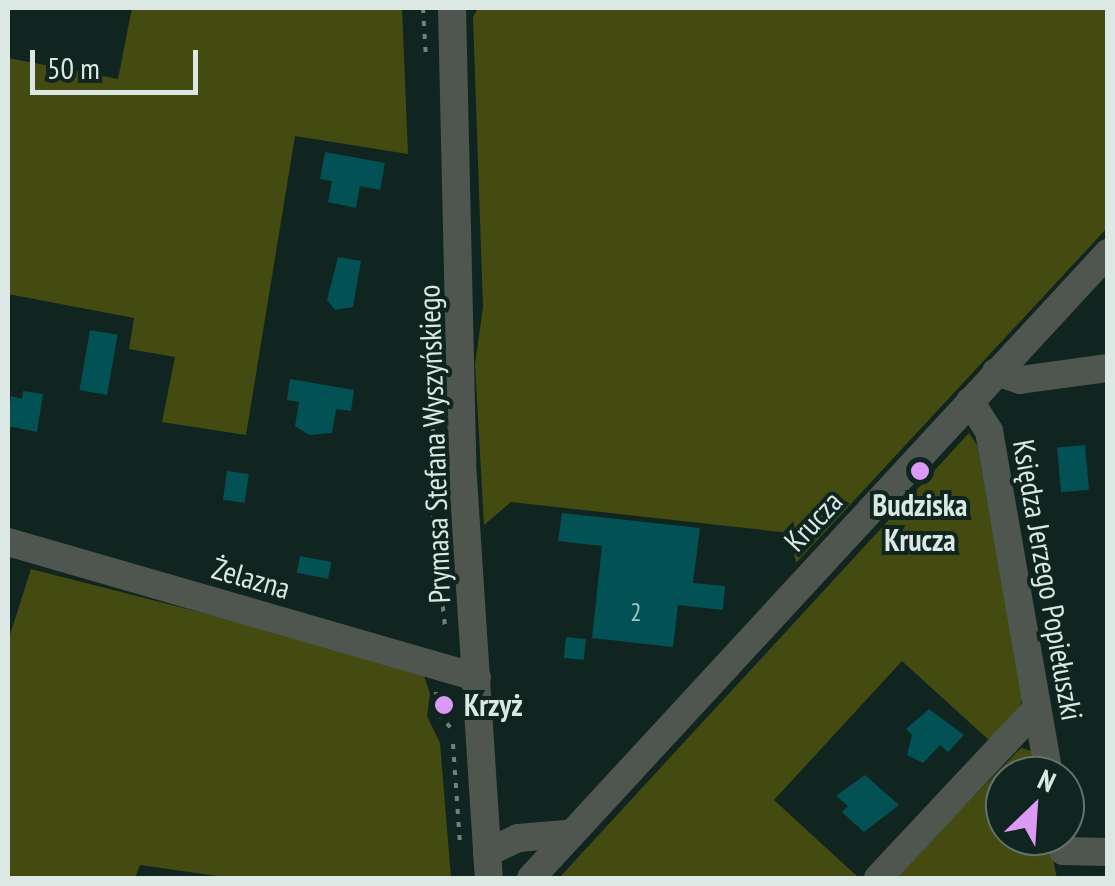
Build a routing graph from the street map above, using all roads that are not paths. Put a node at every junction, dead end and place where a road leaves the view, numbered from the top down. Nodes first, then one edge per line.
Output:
1 (452, 8) edge
2 (1108, 253) edge
3 (1108, 368) edge
4 (996, 372) junction
5 (970, 401) junction
6 (8, 542) edge
7 (477, 677) junction
8 (1037, 708) junction
9 (1046, 756) edge
10 (566, 834) junction
11 (488, 866) edge
12 (539, 870) edge
13 (878, 878) edge

1 - 7 street, Prymasa Stefana Wyszyńskiego
2 - 4 street, Krucza
3 - 4 street
4 - 5 street, Krucza
5 - 8 street, Księdza Jerzego Popiełuszki
5 - 10 street, Krucza
6 - 7 street, Żelazna
7 - 11 street, Prymasa Stefana Wyszyńskiego
8 - 9 street, Księdza Jerzego Popiełuszki
8 - 13 street
10 - 11 street
10 - 12 street, Krucza
11 - 12 street, Krucza

